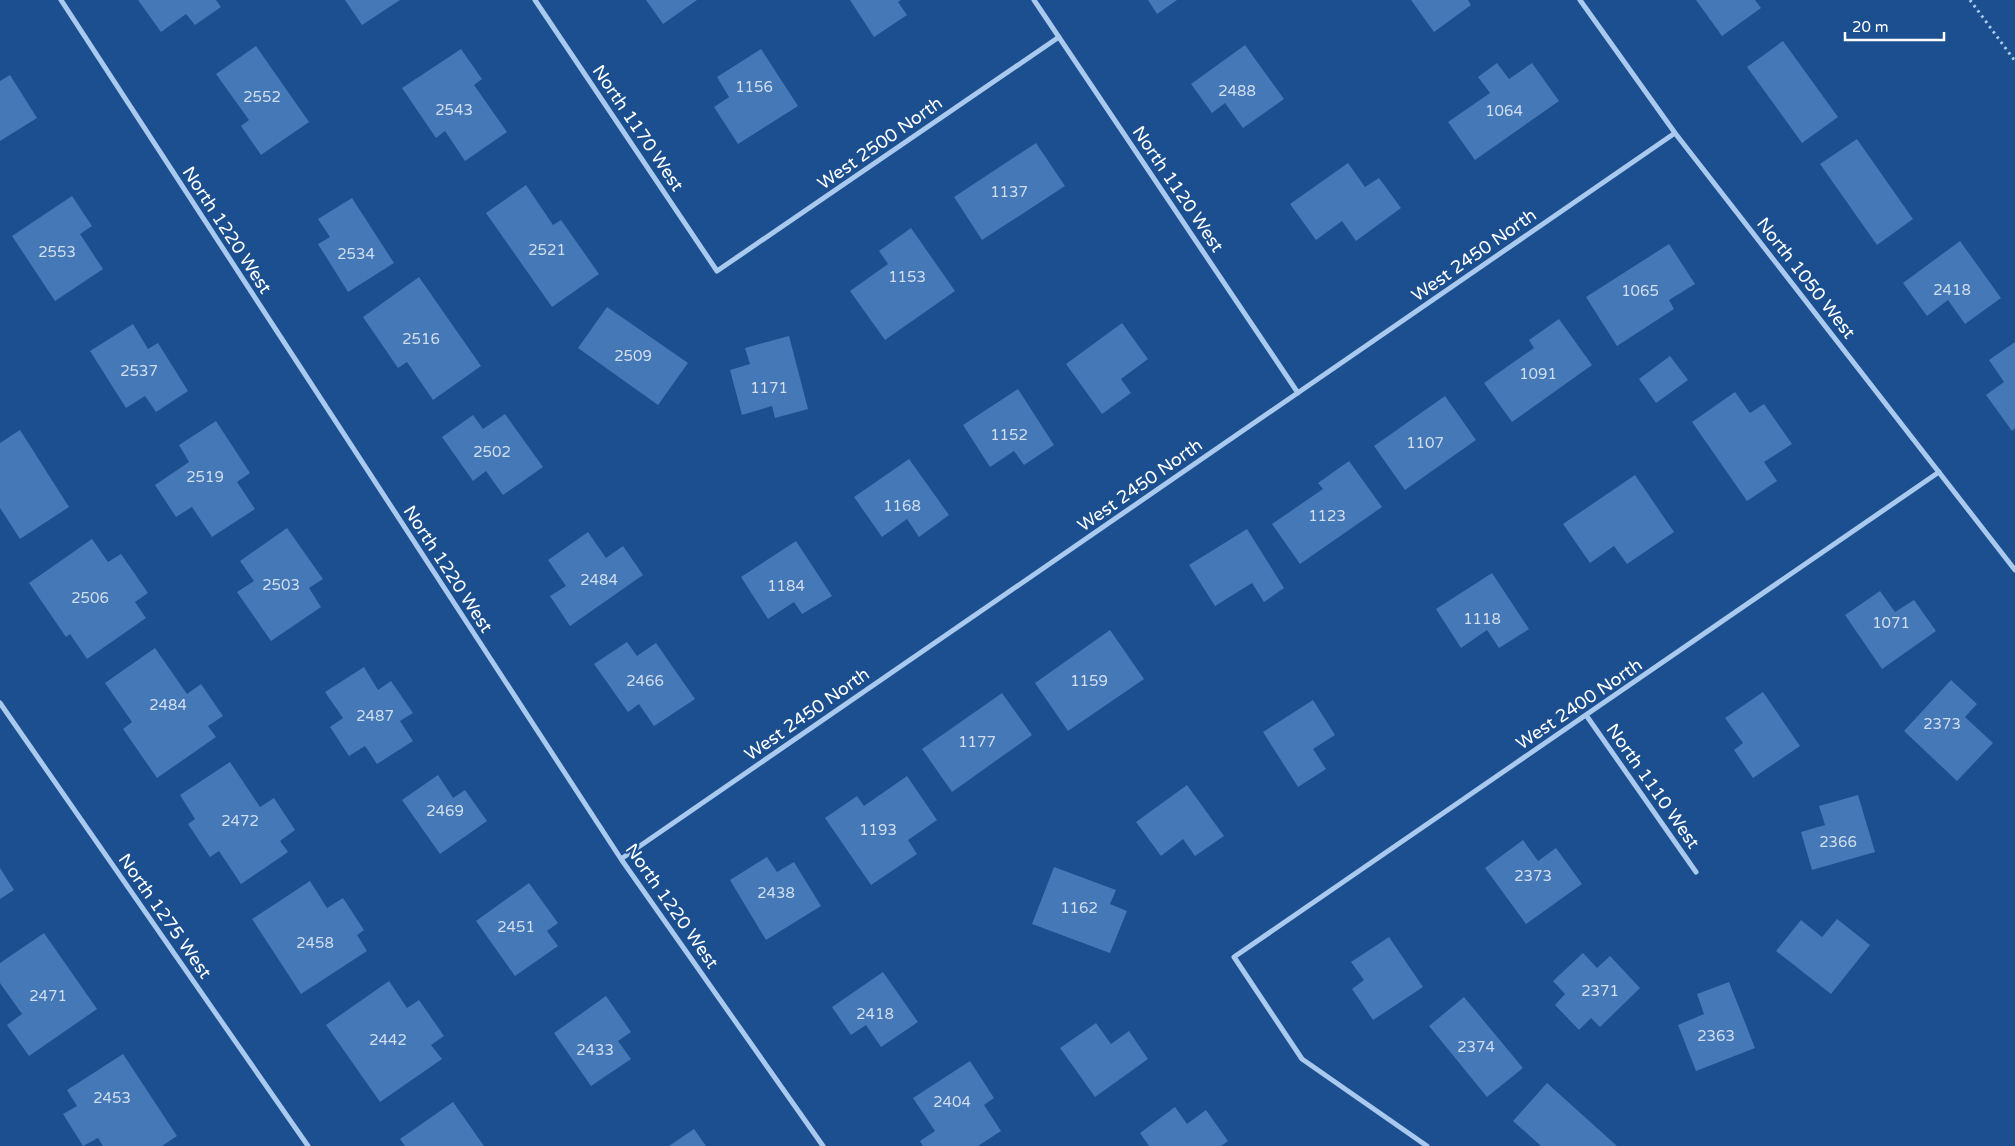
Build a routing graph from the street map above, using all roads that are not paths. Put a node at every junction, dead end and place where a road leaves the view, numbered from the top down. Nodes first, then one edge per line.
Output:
1 (61, 0) edge
2 (535, 0) edge
3 (1034, 0) edge
4 (1580, 0) edge
5 (1059, 37) junction
6 (1675, 133) junction
7 (717, 272) joint
8 (1298, 393) junction
9 (1939, 472) junction
10 (2015, 570) edge
11 (0, 703) edge
12 (1586, 715) junction
13 (621, 859) junction
14 (1696, 872) dead end
15 (308, 1146) edge
16 (823, 1146) edge
17 (1427, 1146) edge

1 - 13 street, North 1220 West
2 - 7 street, North 1170 West
3 - 5 street, North 1120 West
4 - 6 street, North 1050 West
5 - 7 street, West 2500 North
5 - 8 street, North 1120 West
6 - 8 street, West 2450 North
6 - 9 street, North 1050 West
8 - 13 street, West 2450 North
9 - 10 street, North 1050 West
9 - 12 street, West 2400 North
11 - 15 street, North 1275 West
12 - 14 street, North 1110 West
12 - 17 street, West 2400 North
13 - 16 street, North 1220 West

